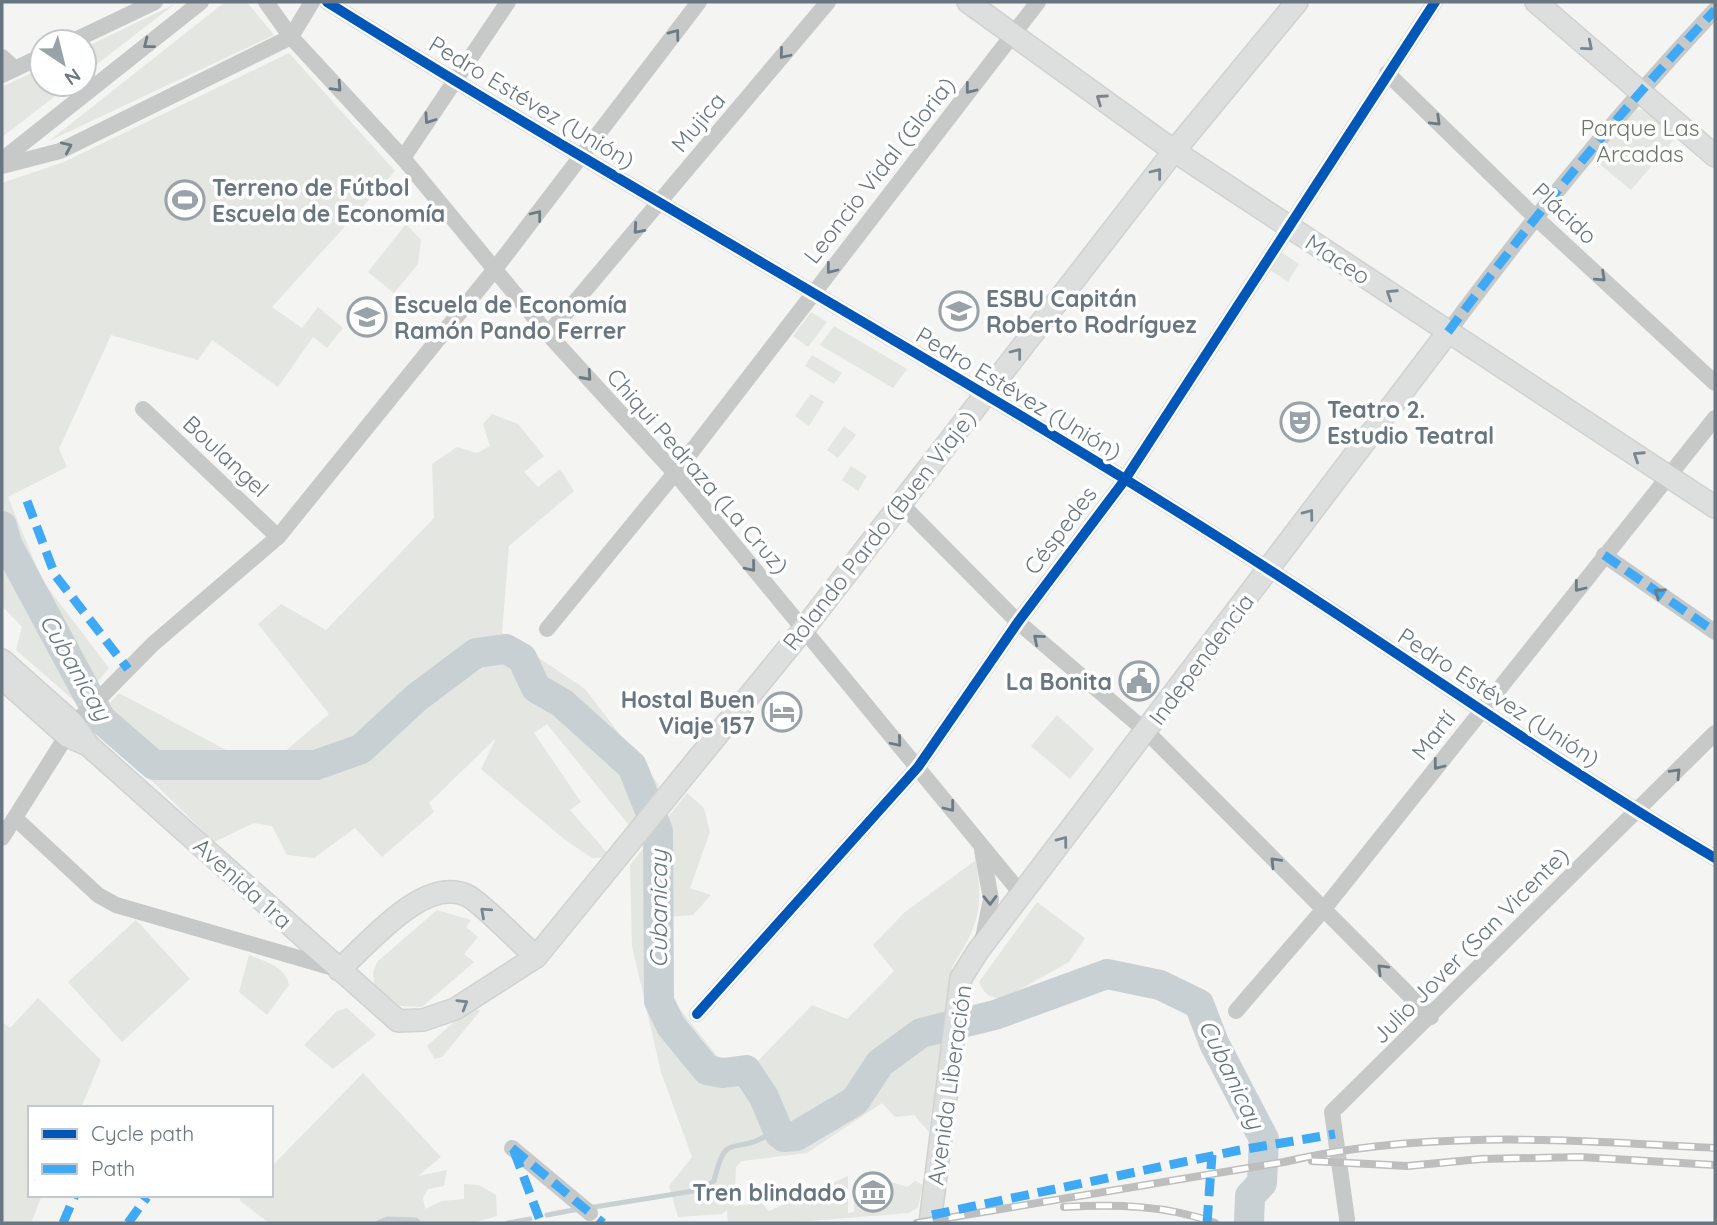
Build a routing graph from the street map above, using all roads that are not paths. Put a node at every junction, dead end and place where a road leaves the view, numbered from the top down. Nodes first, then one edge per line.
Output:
1 (155, 2) edge
2 (266, 2) edge
3 (312, 2) edge
4 (327, 2) edge
5 (508, 2) edge
6 (699, 2) edge
7 (828, 2) edge
8 (968, 2) edge
9 (1038, 2) edge
10 (1297, 2) edge
11 (1435, 2) edge
12 (1536, 2) edge
13 (193, 3) edge
14 (1715, 10) edge
15 (98, 29) edge
16 (1012, 35) junction
17 (291, 37) junction
18 (2, 57) edge
19 (28, 63) edge
20 (9, 72) edge
21 (1387, 73) junction
22 (454, 82) junction
23 (1640, 90) junction
24 (1174, 150) junction
25 (1715, 156) edge
26 (582, 157) junction
27 (403, 158) junction
28 (2, 160) edge
29 (2, 166) edge
30 (661, 202) junction
31 (1534, 216) junction
32 (1289, 227) junction
33 (495, 269) junction
34 (814, 292) junction
35 (1448, 332) junction
36 (548, 334) junction
37 (1715, 383) edge
38 (984, 396) junction
39 (143, 409) dead end
40 (1715, 418) edge
41 (675, 473) junction
42 (1667, 475) junction
43 (1124, 481) junction
44 (901, 505) junction
45 (1715, 507) edge
46 (278, 537) junction
47 (1604, 555) junction
48 (1268, 569) junction
49 (1018, 622) junction
50 (547, 629) dead end
51 (803, 630) junction
52 (1715, 632) edge
53 (2, 660) edge
54 (2, 678) edge
55 (1481, 712) junction
56 (74, 725) junction
57 (1147, 732) junction
58 (1715, 733) edge
59 (918, 767) junction
60 (1638, 812) junction
61 (15, 818) junction
62 (2, 838) edge
63 (981, 848) junction
64 (1715, 858) edge
65 (1023, 896) junction
66 (1323, 910) junction
67 (978, 951) junction
68 (536, 957) junction
69 (339, 970) junction
70 (1236, 1011) dead end
71 (697, 1014) dead end
72 (1430, 1017) junction
73 (398, 1021) joint
74 (512, 1148) dead end
75 (583, 1208) dead end
76 (1347, 1219) dead end
77 (930, 1223) edge

1 - 15 street
2 - 17 street, Chiqui Pedraza (La Cruz)
3 - 17 street
4 - 22 street, Pedro Estévez (Unión)
5 - 22 street
26 -> 6 street
7 -> 30 street, Mujica
8 - 16 main road, Maceo
9 - 16 street, Leoncio Vidal (Gloria)
10 - 24 main road, Rolando Pardo (Buen Viaje)
11 - 21 street, Céspedes
12 -> 23 main road
13 -> 28 street
14 - 23 street
24 -> 16 main road, Maceo
16 -> 34 street, Leoncio Vidal (Gloria)
17 -> 27 street, Chiqui Pedraza (La Cruz)
29 -> 17 street
18 - 20 street
19 - 20 street
21 -> 31 street, Plácido
21 - 32 street, Céspedes
22 - 26 street, Pedro Estévez (Unión)
22 -> 27 street
23 - 25 main road
23 - 31 street
24 - 32 main road, Maceo
38 -> 24 main road, Rolando Pardo (Buen Viaje)
26 - 30 street, Pedro Estévez (Unión)
33 -> 26 street
27 - 33 street, Chiqui Pedraza (La Cruz)
30 - 34 street, Pedro Estévez (Unión)
30 -> 36 street, Mujica
31 - 35 street
31 -> 37 street, Plácido
35 -> 32 main road, Maceo
32 - 43 street, Céspedes
33 - 36 street, Chiqui Pedraza (La Cruz)
33 - 46 street
34 - 38 street, Pedro Estévez (Unión)
34 - 41 street, Leoncio Vidal (Gloria)
42 -> 35 main road, Maceo
48 -> 35 main road, Independencia
36 -> 41 street, Chiqui Pedraza (La Cruz)
38 - 43 street, Pedro Estévez (Unión)
38 - 44 main road, Rolando Pardo (Buen Viaje)
39 - 46 street, Boulangel
40 - 42 street, Martí
41 - 50 street, Leoncio Vidal (Gloria)
41 -> 51 street, Chiqui Pedraza (La Cruz)
42 - 45 main road, Maceo
42 - 47 street, Martí
43 - 48 street, Pedro Estévez (Unión)
43 - 49 street, Céspedes
44 - 49 street
44 - 51 main road, Rolando Pardo (Buen Viaje)
46 - 56 street
52 -> 47 street
47 -> 55 street, Martí
48 - 55 street, Pedro Estévez (Unión)
48 - 57 main road, Independencia
57 -> 49 street
49 - 59 street, Céspedes
51 -> 59 street, Chiqui Pedraza (La Cruz)
51 - 68 main road, Rolando Pardo (Buen Viaje)
53 - 56 main road, Avenida 1ra
54 - 56 main road, Avenida 1ra
55 - 60 street, Pedro Estévez (Unión)
55 -> 66 street, Martí
56 - 61 street
56 - 69 main road, Avenida 1ra
65 -> 57 main road, Independencia
66 -> 57 street
60 -> 58 street, Julio Jover (San Vicente)
59 -> 63 street, Chiqui Pedraza (La Cruz)
59 - 71 street, Céspedes
60 - 64 street, Pedro Estévez (Unión)
60 - 72 street, Julio Jover (San Vicente)
61 - 62 street
61 - 69 street
63 - 65 street, Chiqui Pedraza (La Cruz)
63 -> 67 street, Chiqui Pedraza (La Cruz)
65 - 67 main road, Independencia
66 - 70 street, Martí
72 -> 66 street
67 - 77 main road, Avenida Liberación
68 -> 69 main road
73 -> 68 main road, Rolando Pardo (Buen Viaje)
69 - 73 main road, Avenida 1ra
72 - 76 street, Julio Jover (San Vicente)
74 - 75 street

